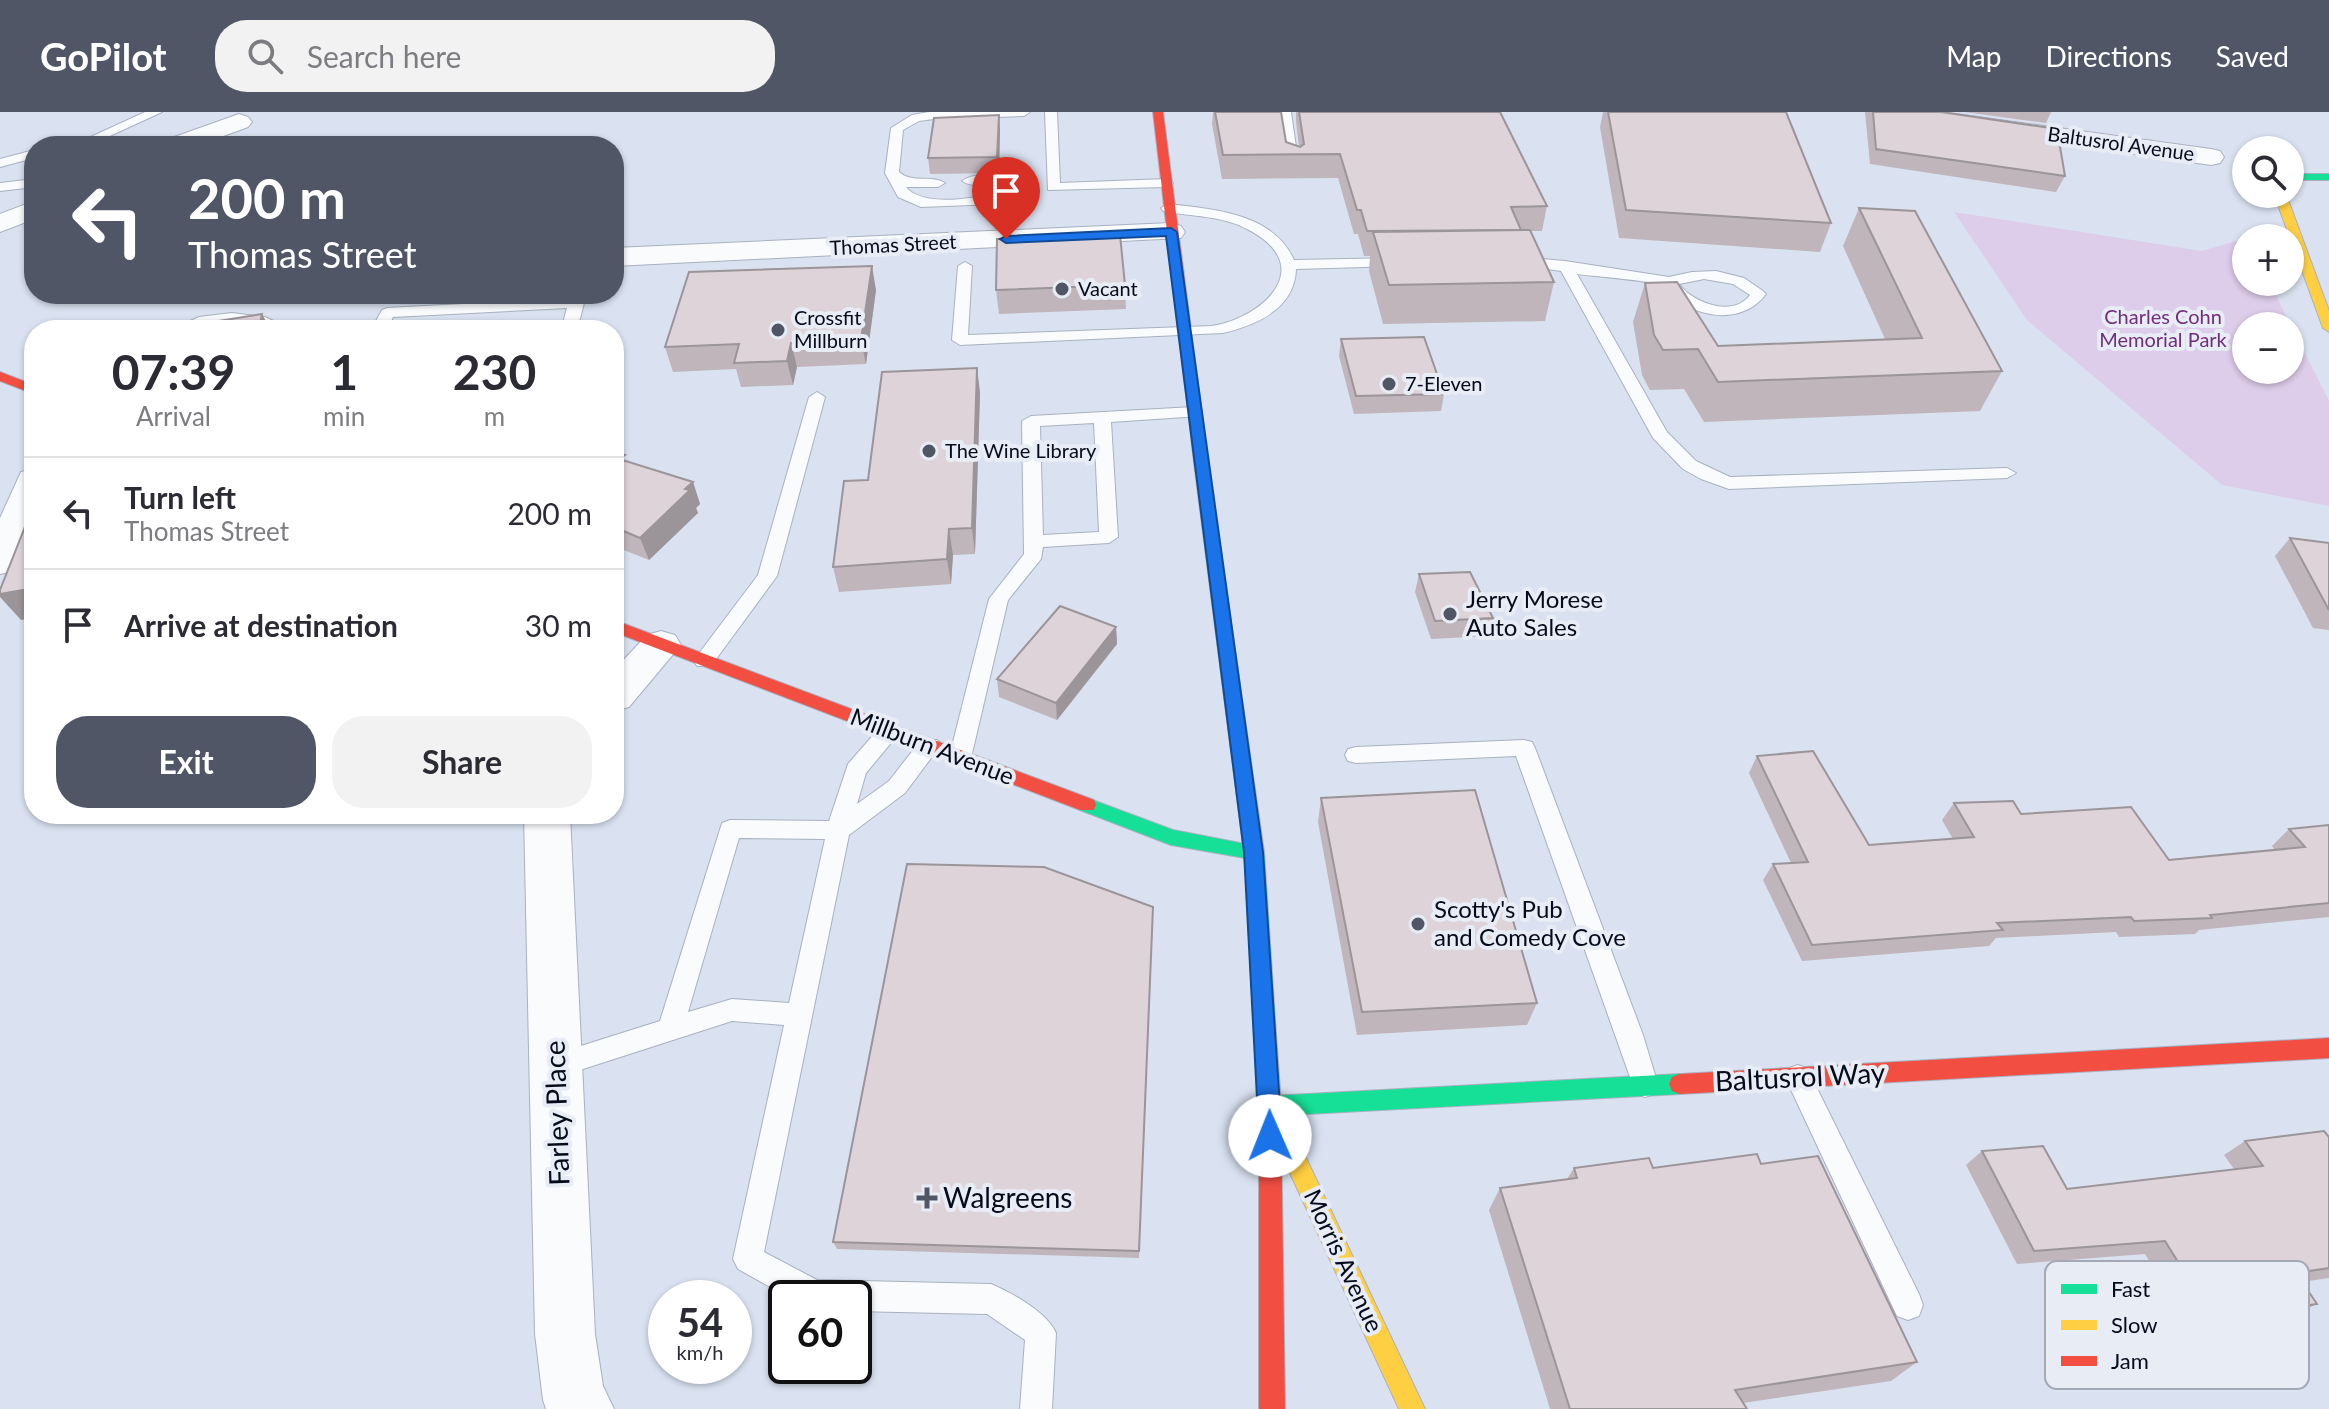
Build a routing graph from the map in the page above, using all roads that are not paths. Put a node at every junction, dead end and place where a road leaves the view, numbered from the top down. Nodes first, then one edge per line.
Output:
1 (156, 112) edge
2 (1024, 112) edge
3 (1051, 112) edge
4 (1158, 112) edge
5 (1285, 112) edge
6 (1888, 112) edge
7 (244, 117) edge
8 (100, 136) edge
9 (197, 136) edge
10 (226, 136) edge
11 (24, 157) edge
12 (2211, 157) dead end
13 (0, 163) edge
14 (1294, 165) edge
15 (892, 173) junction
16 (2304, 177) edge
17 (2329, 177) edge
18 (969, 181) edge
19 (938, 183) edge
20 (1166, 183) junction
21 (24, 184) edge
22 (0, 187) edge
23 (1022, 187) junction
24 (1053, 187) junction
25 (2285, 208) edge
26 (1170, 220) junction
27 (624, 256) edge
28 (1493, 260) edge
29 (1417, 262) edge
30 (1288, 265) junction
31 (1565, 265) junction
32 (965, 266) dead end
33 (1670, 282) junction
34 (557, 304) edge
35 (216, 320) edge
36 (255, 320) edge
37 (384, 320) edge
38 (2329, 328) edge
39 (1185, 332) junction
40 (0, 376) edge
41 (24, 386) edge
42 (817, 397) dead end
43 (1194, 412) junction
44 (1102, 416) junction
45 (2007, 473) dead end
46 (24, 504) edge
47 (1035, 542) junction
48 (0, 562) edge
49 (624, 630) edge
50 (661, 645) junction
51 (704, 661) junction
52 (624, 685) edge
53 (890, 731) junction
54 (929, 746) junction
55 (1356, 755) dead end
56 (960, 758) junction
57 (547, 824) edge
58 (838, 830) junction
59 (1254, 852) junction
60 (799, 1015) junction
61 (670, 1030) junction
62 (2329, 1048) edge
63 (555, 1066) junction
64 (1798, 1077) junction
65 (1645, 1085) junction
66 (1270, 1106) junction
67 (1908, 1305) dead end
68 (582, 1409) edge
69 (1036, 1409) edge
70 (1272, 1409) edge
71 (1412, 1409) edge

1 - 8 lane
2 - 15 lane
3 - 24 lane
4 - 20 main road, Morris Avenue
5 - 14 lane
6 - 12 street, Baltusrol Avenue
7 - 9 street
7 - 10 street
11 - 13 lane
15 - 19 lane
15 - 23 lane
16 - 17 main road
18 - 23 lane
20 - 24 lane
20 - 26 main road, Morris Avenue
21 - 22 lane
23 - 24 lane
25 - 38 main road
26 - 27 street, Thomas Street
26 - 30 lane
26 - 39 main road, Morris Avenue
28 - 31 lane
29 - 30 lane
30 - 39 lane
31 - 33 lane
31 - 45 lane
32 - 39 lane
33 - 33 lane
34 - 37 lane
35 - 36 lane
39 - 43 main road, Morris Avenue
40 - 41 main road
42 - 51 lane
43 - 44 lane
43 - 59 main road, Morris Avenue
44 - 47 lane
44 - 47 lane
46 - 48 street
47 - 56 lane
49 - 50 main road, Millburn Avenue
50 - 51 main road, Millburn Avenue
50 - 52 street
51 - 53 main road, Millburn Avenue
53 - 54 main road, Millburn Avenue
53 - 58 lane
54 - 56 main road, Millburn Avenue
54 - 58 lane
55 - 65 lane
56 - 59 main road, Millburn Avenue
57 - 63 street, Farley Place
58 - 60 lane
58 - 61 lane
59 - 66 main road, Morris Avenue
60 - 61 lane
60 - 69 lane
61 - 63 lane
62 - 64 main road, Baltusrol Way
63 - 68 street, Farley Place
64 - 65 main road, Baltusrol Way
64 - 67 lane
65 - 66 main road, Baltusrol Way
66 - 70 main road
66 - 71 main road, Morris Avenue

